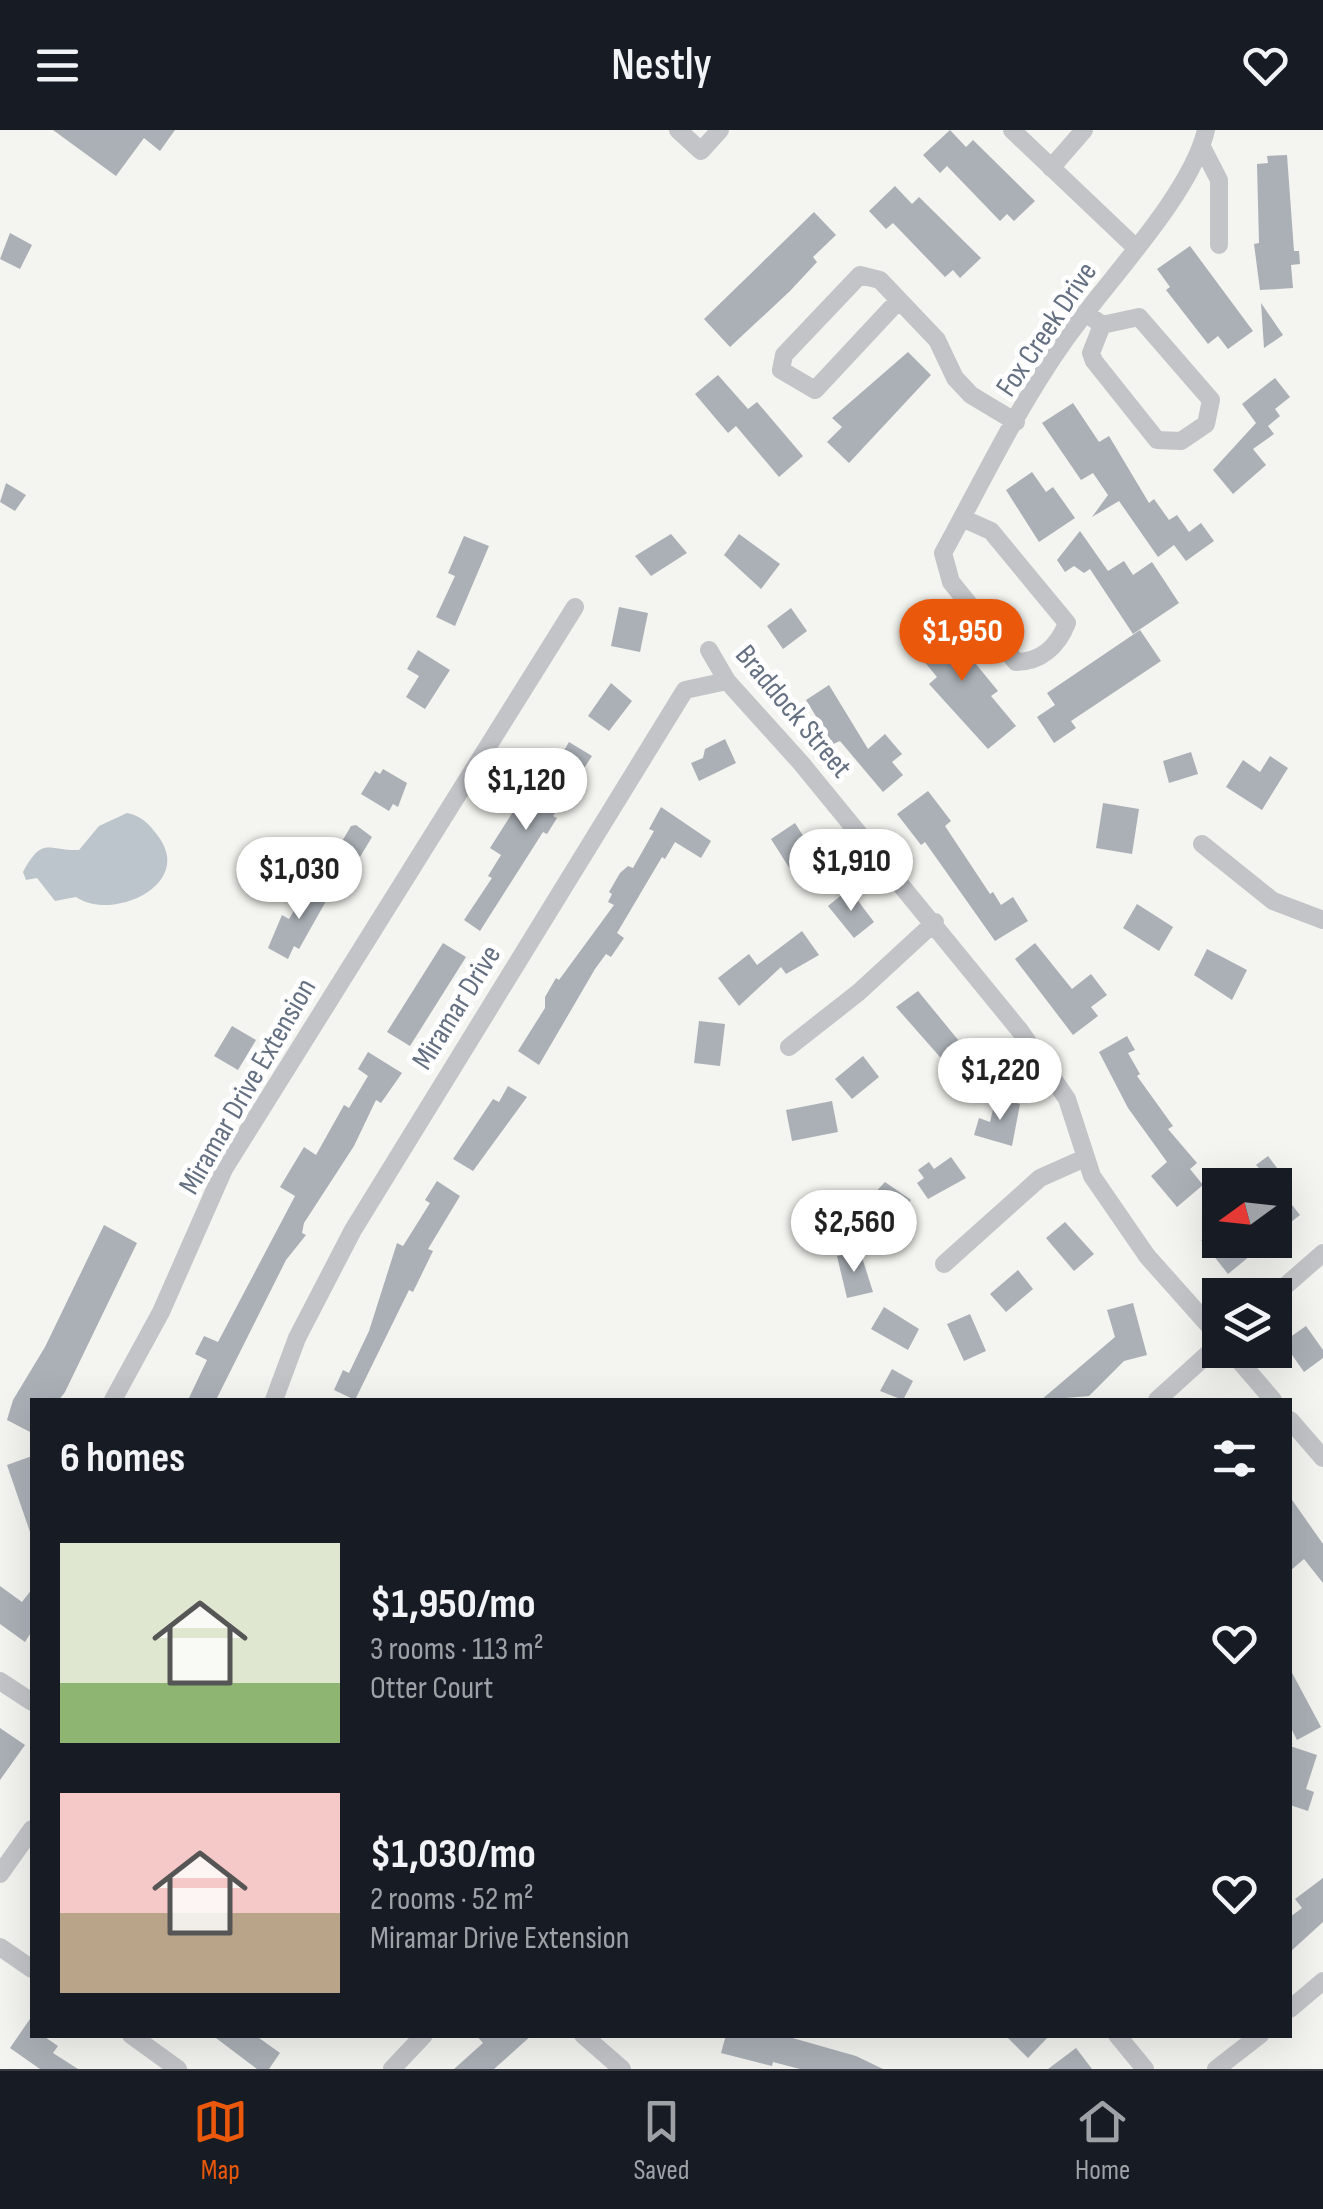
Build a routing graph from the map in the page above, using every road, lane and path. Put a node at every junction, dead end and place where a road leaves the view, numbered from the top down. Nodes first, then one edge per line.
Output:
1 (678, 130) edge
2 (720, 130) edge
3 (1012, 130) edge
4 (1084, 130) edge
5 (1204, 139) edge
6 (1051, 168) junction
7 (1219, 245) dead end
8 (1135, 248) junction
9 (899, 300) junction
10 (1094, 319) junction
11 (1016, 422) junction
12 (962, 518) junction
13 (575, 607) dead end
14 (709, 650) dead end
15 (727, 682) junction
16 (1202, 844) dead end
17 (1323, 920) edge
18 (934, 922) junction
19 (789, 1046) dead end
20 (1085, 1158) junction
21 (1323, 1253) edge
22 (944, 1264) dead end
23 (1292, 1280) edge
24 (1202, 1320) edge
25 (1202, 1358) edge
26 (1245, 1368) edge
27 (114, 1398) edge
28 (275, 1398) edge
29 (1158, 1398) edge
30 (1271, 1398) edge
31 (1292, 1422) edge
32 (1323, 1458) edge
33 (0, 1680) edge
34 (30, 1701) edge
35 (30, 1832) edge
36 (0, 1874) edge
37 (0, 1947) edge
38 (30, 1967) edge
39 (1323, 1981) edge
40 (1292, 2007) edge
41 (134, 2038) edge
42 (421, 2038) edge
43 (586, 2038) edge
44 (1119, 2038) edge
45 (1256, 2038) edge
46 (178, 2069) edge
47 (392, 2069) edge
48 (622, 2069) edge
49 (1145, 2069) edge
50 (1216, 2069) edge

1 - 2 street
3 - 6 street
4 - 6 street
5 - 7 street
5 - 8 street, Fox Creek Drive
6 - 8 street
8 - 10 street, Fox Creek Drive
9 - 9 street
9 - 11 street
10 - 10 street
10 - 11 street, Fox Creek Drive
11 - 12 street, Fox Creek Drive
12 - 12 street, Fox Creek Drive
13 - 27 street, Miramar Drive Extension
14 - 15 street, Braddock Street
15 - 18 street, Braddock Street
15 - 28 street, Miramar Drive
16 - 17 street
18 - 19 street
18 - 20 street, Braddock Street
20 - 22 street
20 - 24 street, Braddock Street
21 - 23 street
25 - 29 street
26 - 30 street
31 - 32 street
33 - 34 street
35 - 36 street
37 - 38 street
39 - 40 street
41 - 46 street
42 - 47 street
43 - 48 street
44 - 49 street
45 - 50 street

